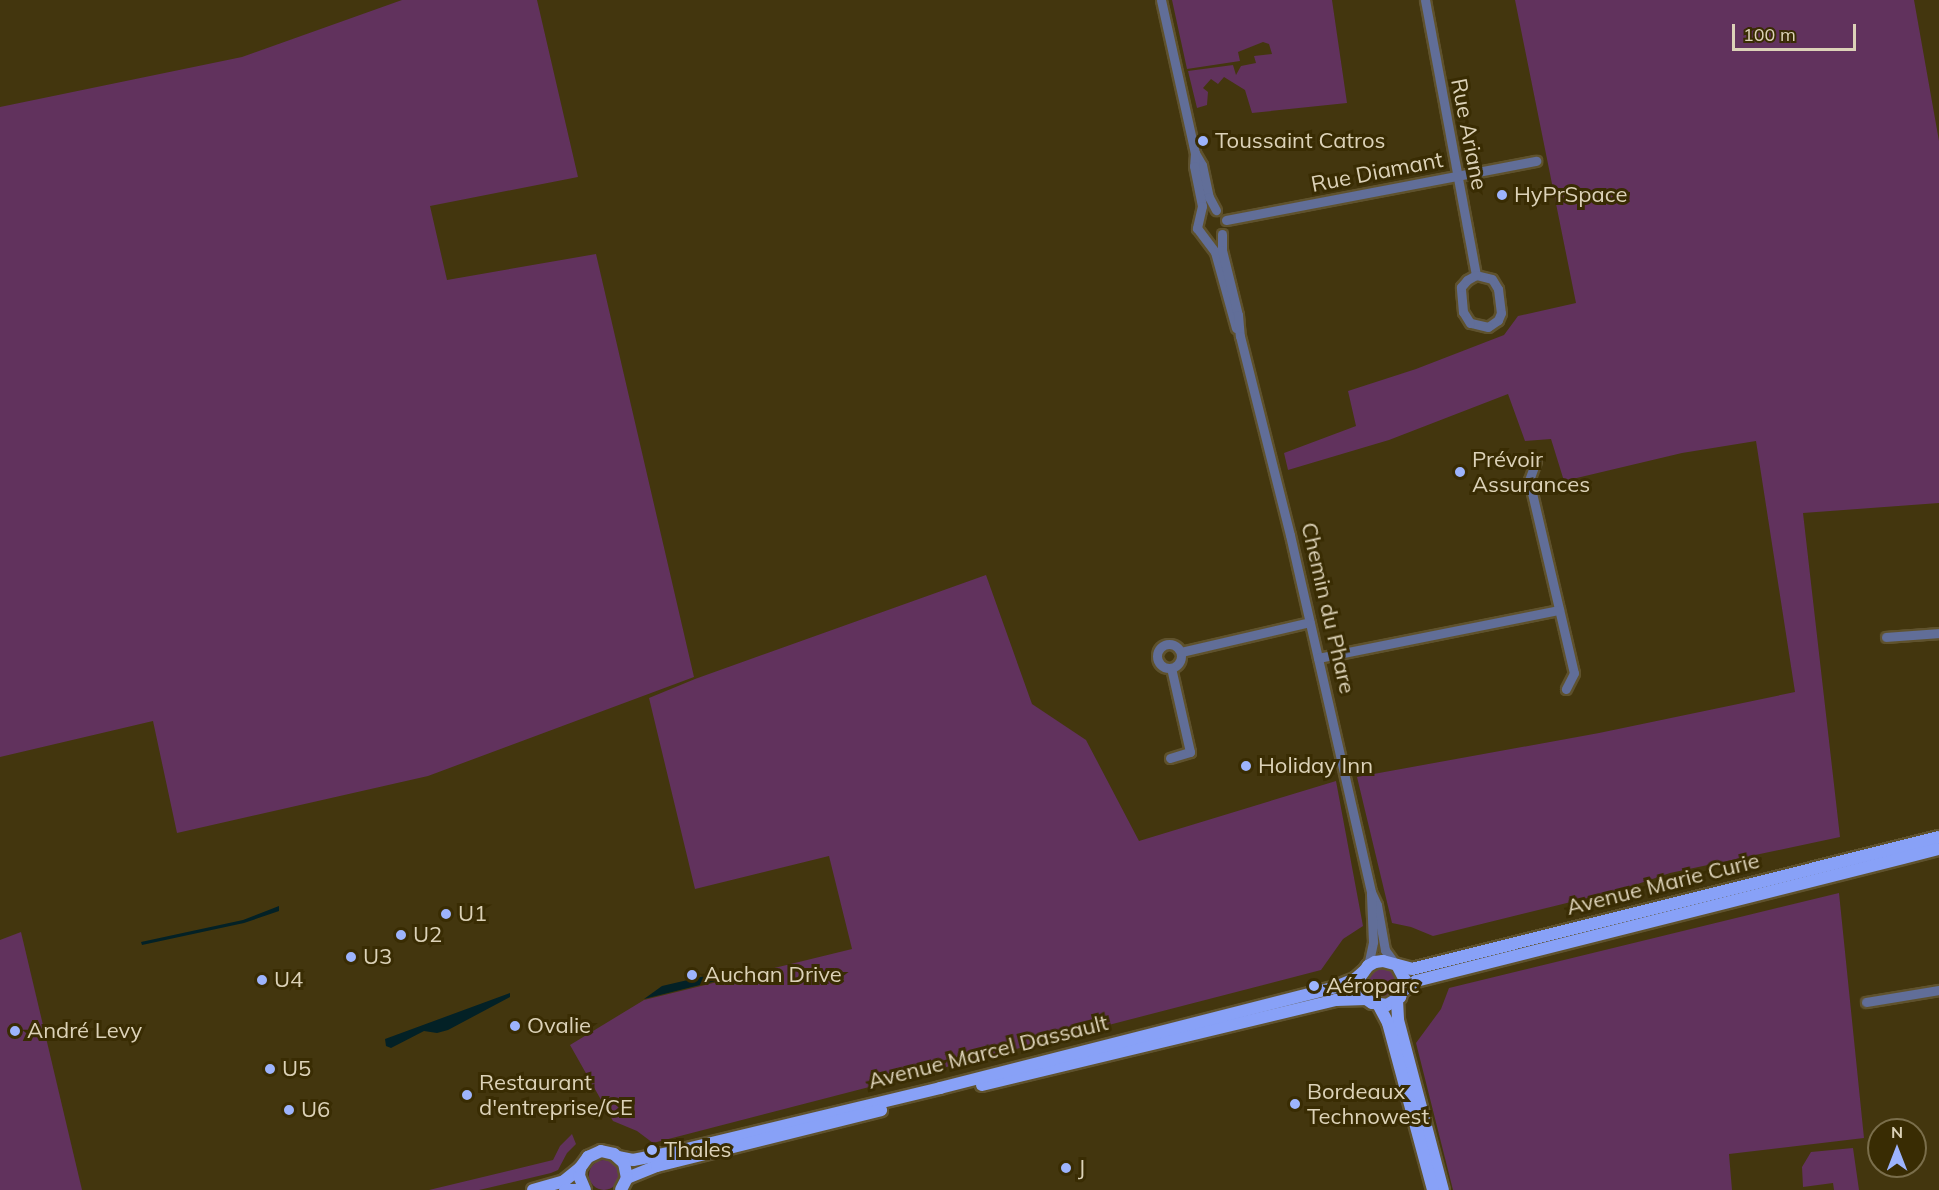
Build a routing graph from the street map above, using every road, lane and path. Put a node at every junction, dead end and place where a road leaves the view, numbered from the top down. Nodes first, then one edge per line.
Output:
1 (1161, 0) edge
2 (1425, 0) edge
3 (1195, 153) junction
4 (1536, 161) dead end
5 (1457, 176) junction
6 (1216, 210) junction
7 (1200, 214) junction
8 (1226, 220) junction
9 (1222, 234) junction
10 (1205, 237) junction
11 (1476, 275) junction
12 (1240, 336) junction
13 (1536, 461) dead end
14 (1559, 610) junction
15 (1310, 622) junction
16 (1939, 633) edge
17 (1886, 637) dead end
18 (1180, 652) junction
19 (1318, 658) junction
20 (1170, 668) junction
21 (1566, 689) dead end
22 (1170, 758) dead end
23 (1939, 837) edge
24 (1939, 849) edge
25 (1371, 892) junction
26 (1398, 967) junction
27 (1365, 969) junction
28 (1939, 990) edge
29 (1400, 995) junction
30 (1366, 999) junction
31 (1866, 1002) dead end
32 (1379, 1006) junction
33 (619, 1157) junction
34 (580, 1168) junction
35 (627, 1178) junction
36 (533, 1190) edge
37 (565, 1190) edge
38 (584, 1190) edge
39 (621, 1190) edge
40 (1432, 1190) edge
41 (1443, 1190) edge

1 - 3 street
2 - 5 street, Rue Ariane
3 - 6 street
3 - 7 street
4 - 5 street, Rue Diamant
5 - 8 street, Rue Diamant
5 - 11 street, Rue Ariane
6 - 7 street
6 - 8 street
7 - 10 street
8 - 9 street
9 - 10 street
9 - 12 street, Chemin du Phare
10 - 12 street, Chemin du Phare
11 - 11 street
12 - 15 street, Chemin du Phare
13 - 14 street
14 - 19 street
14 - 21 street
15 - 18 street
15 - 19 street, Chemin du Phare
16 - 17 street
18 - 20 street
18 - 20 street
19 - 25 street, Chemin du Phare
20 - 22 street
23 - 26 main road, Avenue Marie Curie
24 - 29 main road, Avenue Marie Curie
25 - 26 street, Chemin du Phare
25 - 27 street, Chemin du Phare
26 - 27 main road
26 - 29 main road
27 - 30 main road
27 - 33 main road, Avenue Marcel Dassault
28 - 31 street
29 - 32 main road
29 - 41 main road
30 - 32 main road
30 - 35 main road, Avenue Marcel Dassault
32 - 40 main road
33 - 34 main road, Avenue Marcel Dassault
33 - 35 main road
34 - 36 main road
34 - 38 main road
35 - 39 main road
37 - 38 main road

